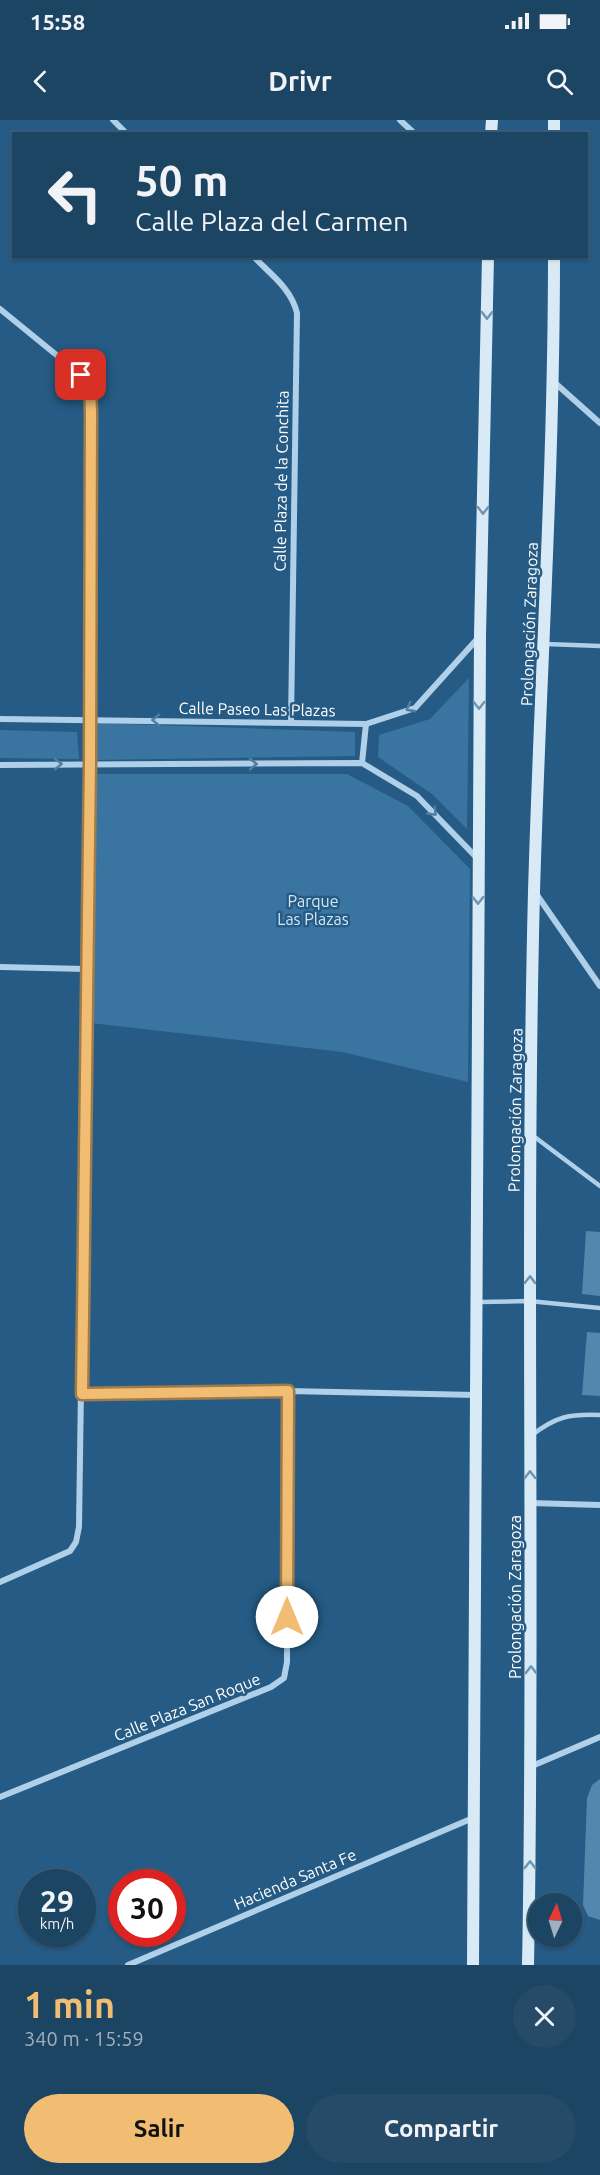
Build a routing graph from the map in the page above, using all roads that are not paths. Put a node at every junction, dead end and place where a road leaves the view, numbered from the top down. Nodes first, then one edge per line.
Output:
1 (113, 120) edge
2 (400, 120) edge
3 (124, 132) edge
4 (413, 132) edge
5 (255, 258) edge
6 (488, 258) edge
7 (554, 258) edge
8 (0, 309) edge
9 (554, 382) junction
10 (600, 423) edge
11 (480, 636) junction
12 (545, 644) junction
13 (600, 646) edge
14 (0, 719) edge
15 (91, 719) junction
16 (291, 723) junction
17 (366, 724) junction
18 (362, 763) junction
19 (90, 764) junction
20 (0, 765) edge
21 (478, 859) junction
22 (534, 892) junction
23 (0, 968) edge
24 (86, 969) junction
25 (600, 986) edge
26 (531, 1135) junction
27 (600, 1186) edge
28 (529, 1301) junction
29 (476, 1302) junction
30 (600, 1308) edge
31 (288, 1391) junction
32 (82, 1394) junction
33 (476, 1395) junction
34 (600, 1415) edge
35 (530, 1437) junction
36 (531, 1503) junction
37 (600, 1504) edge
38 (0, 1582) edge
39 (600, 1737) edge
40 (532, 1766) junction
41 (0, 1797) edge
42 (473, 1818) junction
43 (128, 1965) edge
44 (473, 1965) edge
45 (528, 1965) edge

1 - 3 street
2 - 4 street
5 - 16 street, Calle Plaza de la Conchita
6 -> 11 main road
7 - 9 main road, Prolongación Zaragoza
8 - 15 street
9 - 10 street
9 - 12 main road, Prolongación Zaragoza
11 -> 17 street, Calle Paseo Las Plazas
11 -> 21 main road
12 - 13 lane
12 - 22 main road, Prolongación Zaragoza
14 - 15 street, Calle Paseo Las Plazas
16 -> 15 street, Calle Paseo Las Plazas
15 - 19 street
16 - 17 street, Calle Paseo Las Plazas
17 - 18 street
19 -> 18 street
18 -> 21 street
20 -> 19 street
19 - 24 street
21 -> 29 main road
22 - 25 street
22 - 26 main road, Prolongación Zaragoza
23 - 24 street
24 - 32 street
26 - 27 lane
28 -> 26 main road, Prolongación Zaragoza
28 - 29 lane
28 - 30 lane
28 - 35 main road, Prolongación Zaragoza
29 - 33 main road
31 - 32 street
31 - 33 street
31 - 41 street, Calle Plaza San Roque
32 - 38 street
33 - 42 main road
34 - 35 lane
36 -> 35 main road, Prolongación Zaragoza
36 - 37 street
40 -> 36 main road, Prolongación Zaragoza
39 - 40 street
45 -> 40 main road, Prolongación Zaragoza
42 - 43 street, Hacienda Santa Fe
42 - 44 main road

